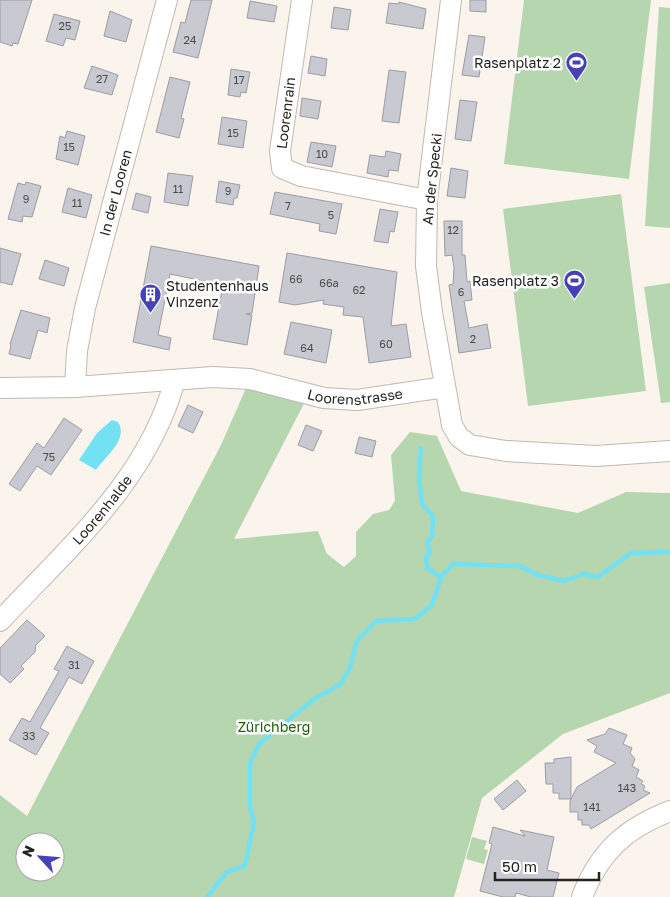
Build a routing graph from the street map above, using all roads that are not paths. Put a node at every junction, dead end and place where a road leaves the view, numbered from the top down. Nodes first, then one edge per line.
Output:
1 (167, 0) edge
2 (302, 0) edge
3 (452, 0) edge
4 (427, 200) junction
5 (175, 380) junction
6 (75, 387) junction
7 (445, 387) junction
8 (0, 388) edge
9 (670, 451) edge
10 (0, 621) edge
11 (670, 811) edge
12 (582, 897) edge

1 - 6 street, In der Looren
2 - 4 street, Loorenrain
3 - 4 street, An der Specki
4 - 7 street, An der Specki
5 - 6 street, Loorenstrasse
5 - 7 street, Loorenstrasse
5 - 10 street, Loorenhalde
6 - 8 street, Loorenstrasse
7 - 9 street
11 - 12 street

